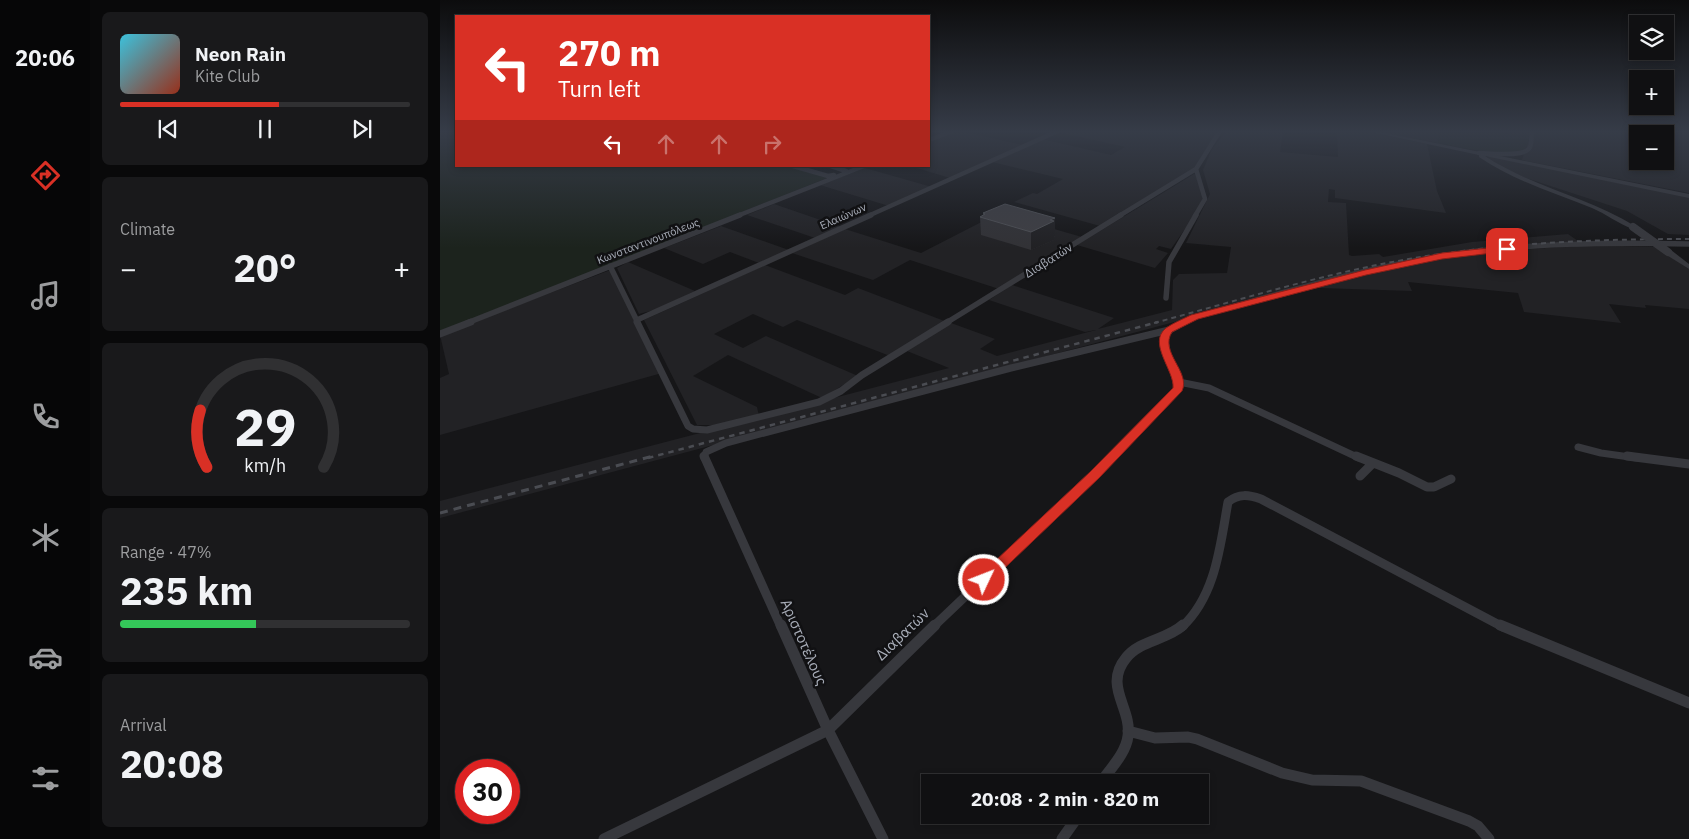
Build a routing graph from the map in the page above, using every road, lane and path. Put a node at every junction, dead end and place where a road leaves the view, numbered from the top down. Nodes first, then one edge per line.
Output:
1 (808, 170) edge
2 (846, 170) edge
3 (853, 170) edge
4 (971, 170) edge
5 (1194, 170) edge
6 (1196, 170) edge
7 (1503, 170) edge
8 (1563, 170) edge
9 (1689, 196) edge
10 (1689, 244) edge
11 (610, 266) junction
12 (1689, 267) edge
13 (1166, 298) dead end
14 (637, 320) junction
15 (1169, 330) junction
16 (440, 334) edge
17 (1179, 385) junction
18 (1578, 447) dead end
19 (1372, 464) junction
20 (1689, 464) edge
21 (1360, 476) dead end
22 (1451, 478) dead end
23 (1689, 703) edge
24 (828, 730) junction
25 (1128, 731) junction
26 (1107, 774) edge
27 (1073, 824) edge
28 (604, 839) edge
29 (883, 839) edge
30 (1062, 839) edge
31 (1489, 839) edge

1 - 2 street
3 - 11 street, Κωνσταντινουπόλεως
4 - 14 street, Ελαιώνων
5 - 14 street, Διαβατών
6 - 13 street
7 - 12 street, bridge
8 - 9 street
10 - 15 street
11 - 14 street
11 - 16 street, Κωνσταντινουπόλεως
15 - 17 street
15 - 24 street, Αριστοτέλους
17 - 19 street
17 - 24 street, Διαβατών
18 - 20 street
19 - 21 street
19 - 22 street
23 - 25 street
24 - 28 street, Διαβατών
24 - 29 street, Αριστοτέλους
25 - 26 street
25 - 31 street
27 - 30 street

